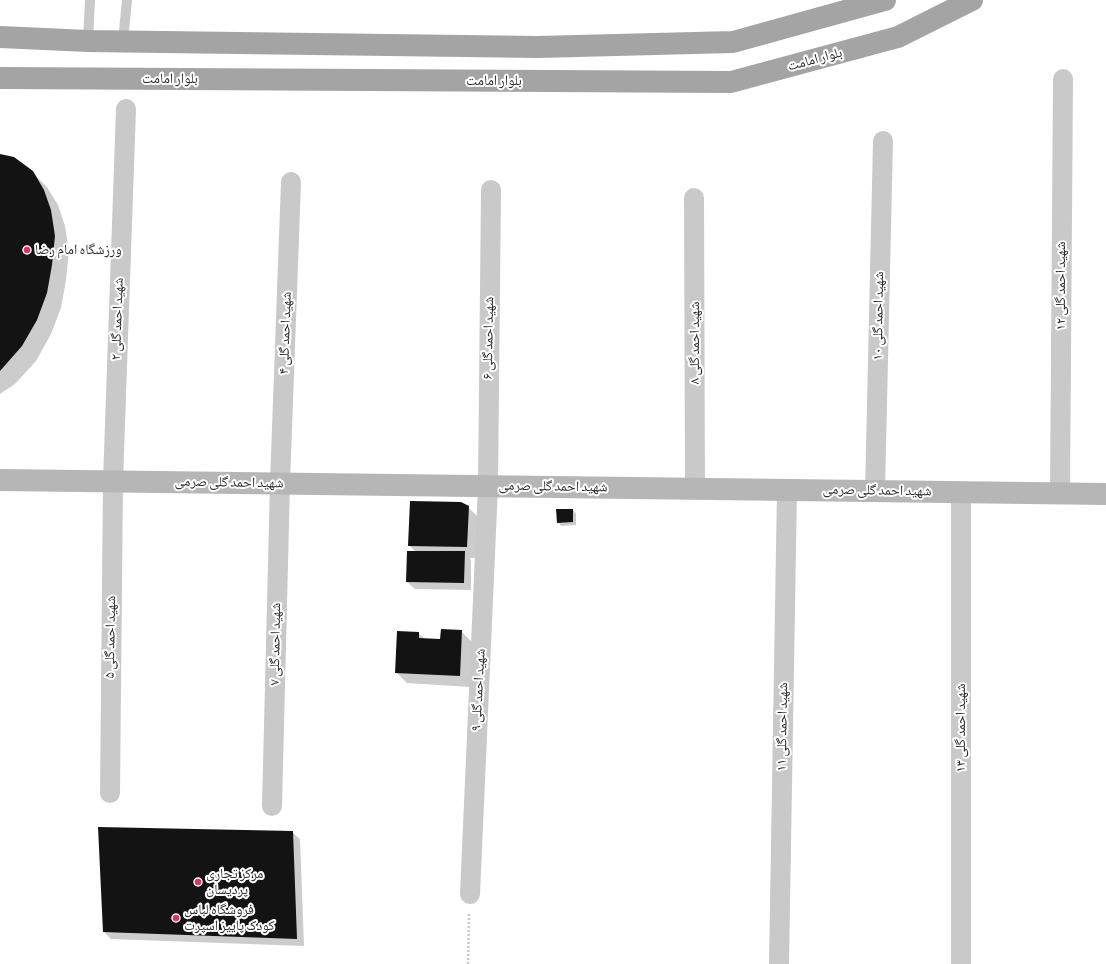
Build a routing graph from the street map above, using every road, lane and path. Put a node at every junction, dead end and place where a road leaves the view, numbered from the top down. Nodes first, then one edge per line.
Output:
1 (90, 0) edge
2 (127, 0) edge
3 (885, 0) edge
4 (972, 0) edge
5 (0, 37) edge
6 (88, 41) junction
7 (122, 41) junction
8 (0, 78) edge
9 (1063, 79) dead end
10 (126, 109) dead end
11 (883, 141) dead end
12 (291, 182) dead end
13 (491, 190) dead end
14 (694, 198) dead end
15 (0, 480) edge
16 (113, 481) junction
17 (280, 483) junction
18 (488, 486) junction
19 (695, 488) junction
20 (787, 489) junction
21 (875, 491) junction
22 (961, 492) junction
23 (1060, 493) junction
24 (1106, 494) edge
25 (110, 793) dead end
26 (272, 806) dead end
27 (470, 894) joint
28 (468, 964) edge
29 (779, 964) edge
30 (961, 964) edge

1 - 6 lane
2 - 7 lane
3 - 7 main road
4 - 8 main road, بلوار امامت
5 - 6 main road
6 - 7 main road
9 - 23 street, شهید احمد گلی ۱۲
10 - 16 street, شهید احمد گلی ۲
11 - 21 street, شهید احمد گلی ۱۰
12 - 17 street, شهید احمد گلی ۴
13 - 18 street, شهید احمد گلی ۶
14 - 19 street, شهید احمد گلی ۸
15 - 16 street, شهید احمد گلی صرمی
16 - 17 street, شهید احمد گلی صرمی
16 - 25 street, شهید احمد گلی ۵
17 - 18 street, شهید احمد گلی صرمی
17 - 26 street, شهید احمد گلی ۷
18 - 19 street, شهید احمد گلی صرمی
18 - 27 street, شهید احمد گلی ۹
19 - 20 street, شهید احمد گلی صرمی
20 - 21 street, شهید احمد گلی صرمی
20 - 29 street, شهید احمد گلی ۱۱
21 - 22 street, شهید احمد گلی صرمی
22 - 23 street, شهید احمد گلی صرمی
22 - 30 street, شهید احمد گلی ۱۳
23 - 24 street, شهید احمد گلی صرمی
27 - 28 path

